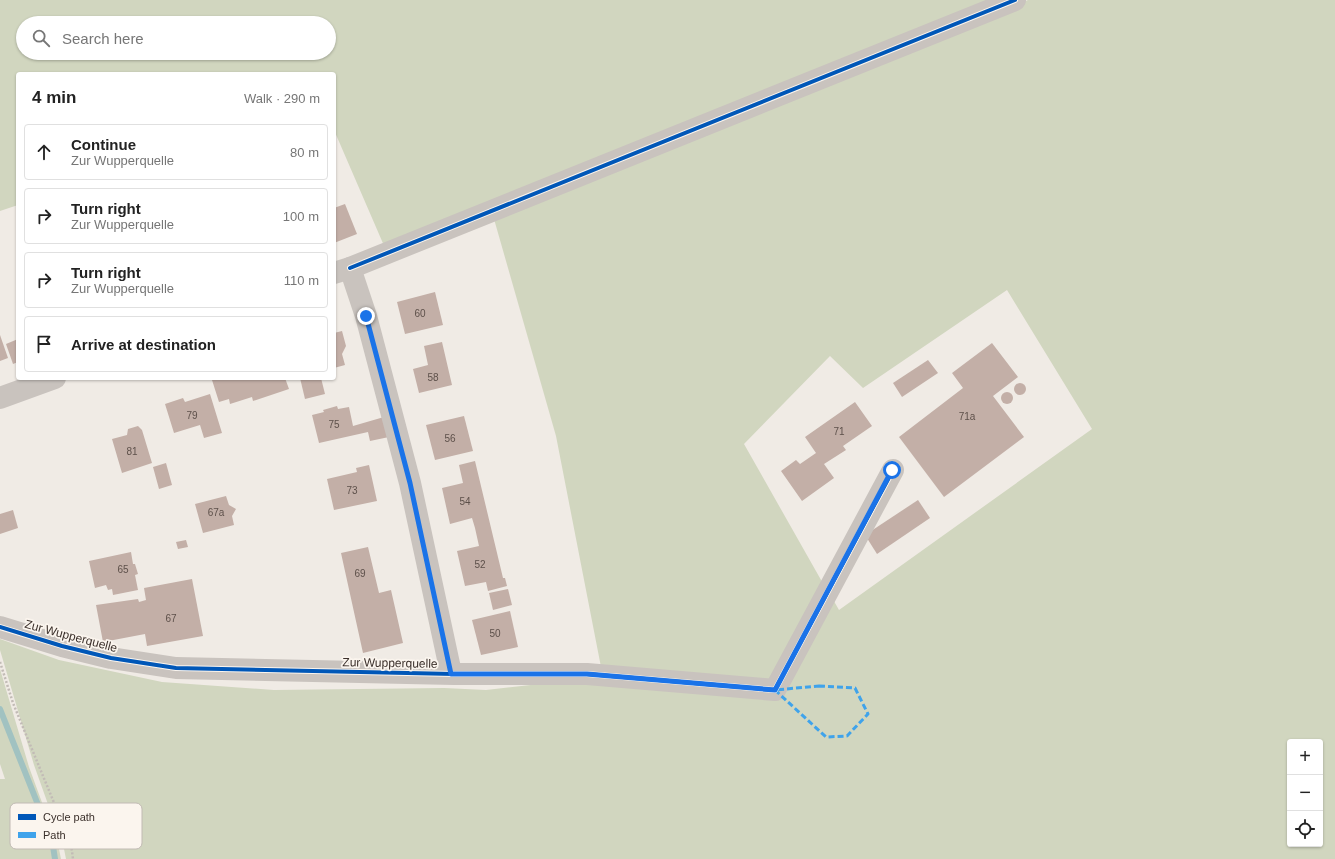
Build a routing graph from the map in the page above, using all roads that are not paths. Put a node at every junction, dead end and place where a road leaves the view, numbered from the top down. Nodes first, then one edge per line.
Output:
1 (1015, 0) edge
2 (342, 271) edge
3 (50, 380) edge
4 (0, 398) edge
5 (892, 470) dead end
6 (0, 627) edge
7 (451, 674) junction

1 - 2 street
2 - 7 street, Zur Wupperquelle
3 - 4 street
5 - 7 street, Zur Wupperquelle
6 - 7 street, Zur Wupperquelle

